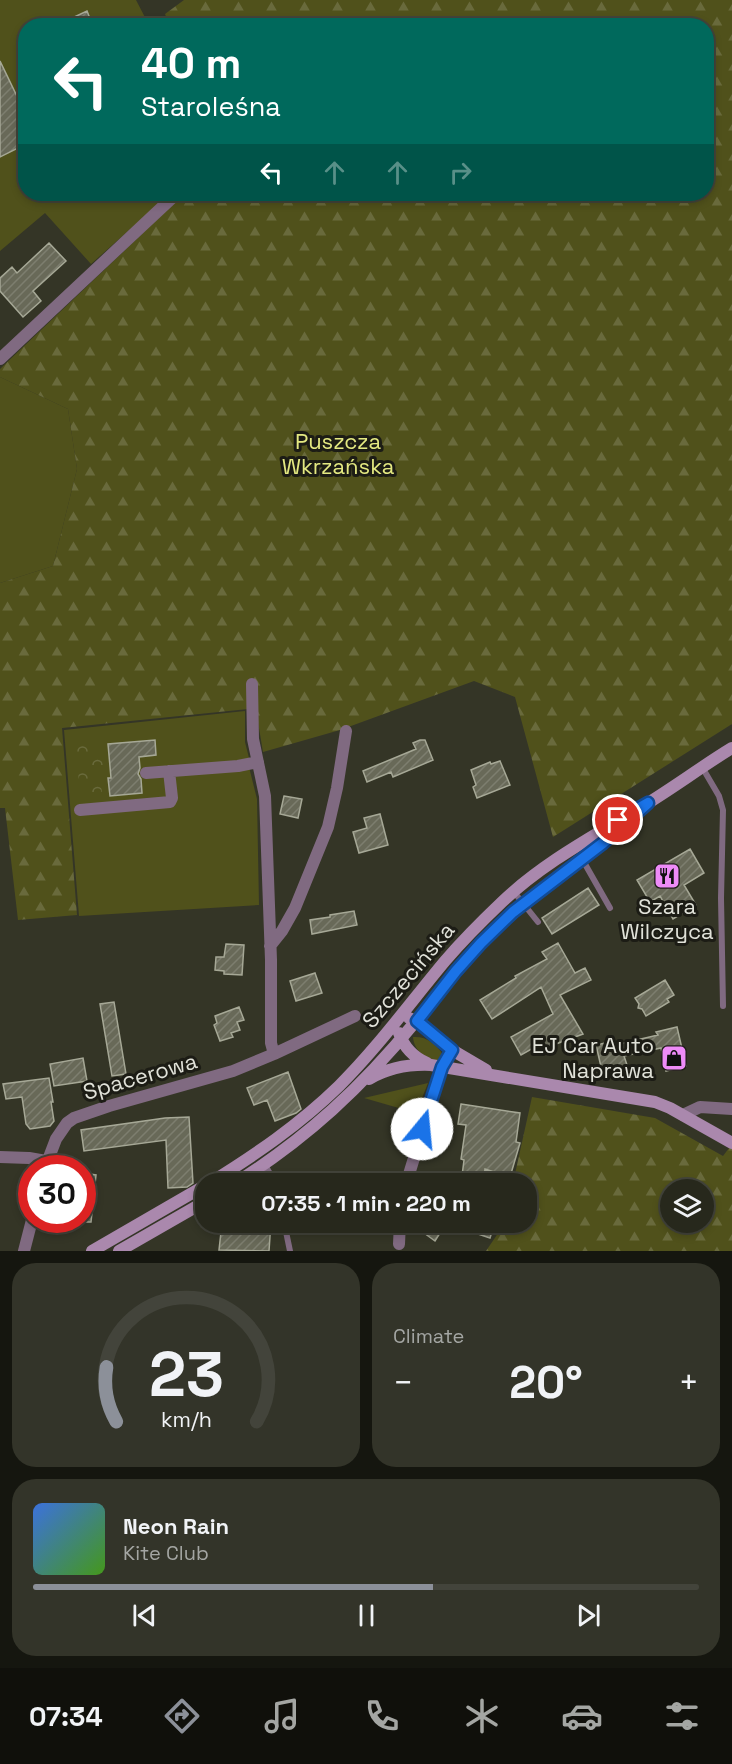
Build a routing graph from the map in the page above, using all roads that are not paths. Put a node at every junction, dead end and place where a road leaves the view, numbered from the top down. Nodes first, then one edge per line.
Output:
1 (169, 201) edge
2 (0, 359) edge
3 (252, 684) dead end
4 (346, 731) dead end
5 (732, 748) edge
6 (258, 762) junction
7 (702, 767) junction
8 (169, 771) junction
9 (146, 773) dead end
10 (648, 803) junction
11 (80, 810) dead end
12 (575, 846) junction
13 (582, 858) junction
14 (514, 892) junction
15 (523, 904) junction
16 (610, 908) dead end
17 (538, 922) dead end
18 (270, 946) junction
19 (723, 1006) dead end
20 (355, 1016) dead end
21 (398, 1021) junction
22 (417, 1021) junction
23 (401, 1038) junction
24 (452, 1050) junction
25 (274, 1054) junction
26 (436, 1066) junction
27 (495, 1075) junction
28 (349, 1095) junction
29 (732, 1109) edge
30 (683, 1115) junction
31 (732, 1143) edge
32 (257, 1152) junction
33 (50, 1155) edge
34 (0, 1157) edge
35 (18, 1158) edge
36 (265, 1164) junction
37 (224, 1173) edge
38 (251, 1173) edge
39 (268, 1173) edge
40 (409, 1173) edge
41 (194, 1192) edge
42 (195, 1211) edge
43 (29, 1233) edge
44 (286, 1233) edge
45 (400, 1233) edge
46 (399, 1244) dead end
47 (24, 1251) edge
48 (92, 1251) edge
49 (119, 1251) edge
50 (290, 1251) edge

1 - 2 street
3 - 6 street
4 - 18 street
5 - 7 main road, Szczecińska
6 - 8 street
6 - 18 street
7 - 10 main road, Szczecińska
7 - 19 lane
8 - 9 street
8 - 11 street
10 - 12 main road, Szczecińska
10 - 13 main road, Szczecińska
12 - 13 lane
12 - 14 main road, Szczecińska
13 - 15 main road, Szczecińska
13 - 16 lane
14 - 15 lane
14 - 21 main road, Szczecińska
15 - 17 lane
15 - 22 main road, Szczecińska
18 - 25 street
20 - 25 street, Spacerowa
21 - 22 main road
21 - 23 main road
21 - 32 main road, Szczecińska
22 - 23 main road, Szczecińska
22 - 24 main road
23 - 26 main road
23 - 28 main road, Szczecińska
24 - 26 street
24 - 27 main road
25 - 33 street, Spacerowa
26 - 27 main road
26 - 28 main road
26 - 40 street
27 - 30 main road
28 - 36 main road, Szczecińska
29 - 30 street
30 - 31 main road
32 - 36 lane
32 - 37 main road, Szczecińska
34 - 35 street
36 - 38 main road, Szczecińska
36 - 39 lane
41 - 48 main road, Szczecińska
42 - 49 main road
43 - 47 street
44 - 50 lane
45 - 46 street

